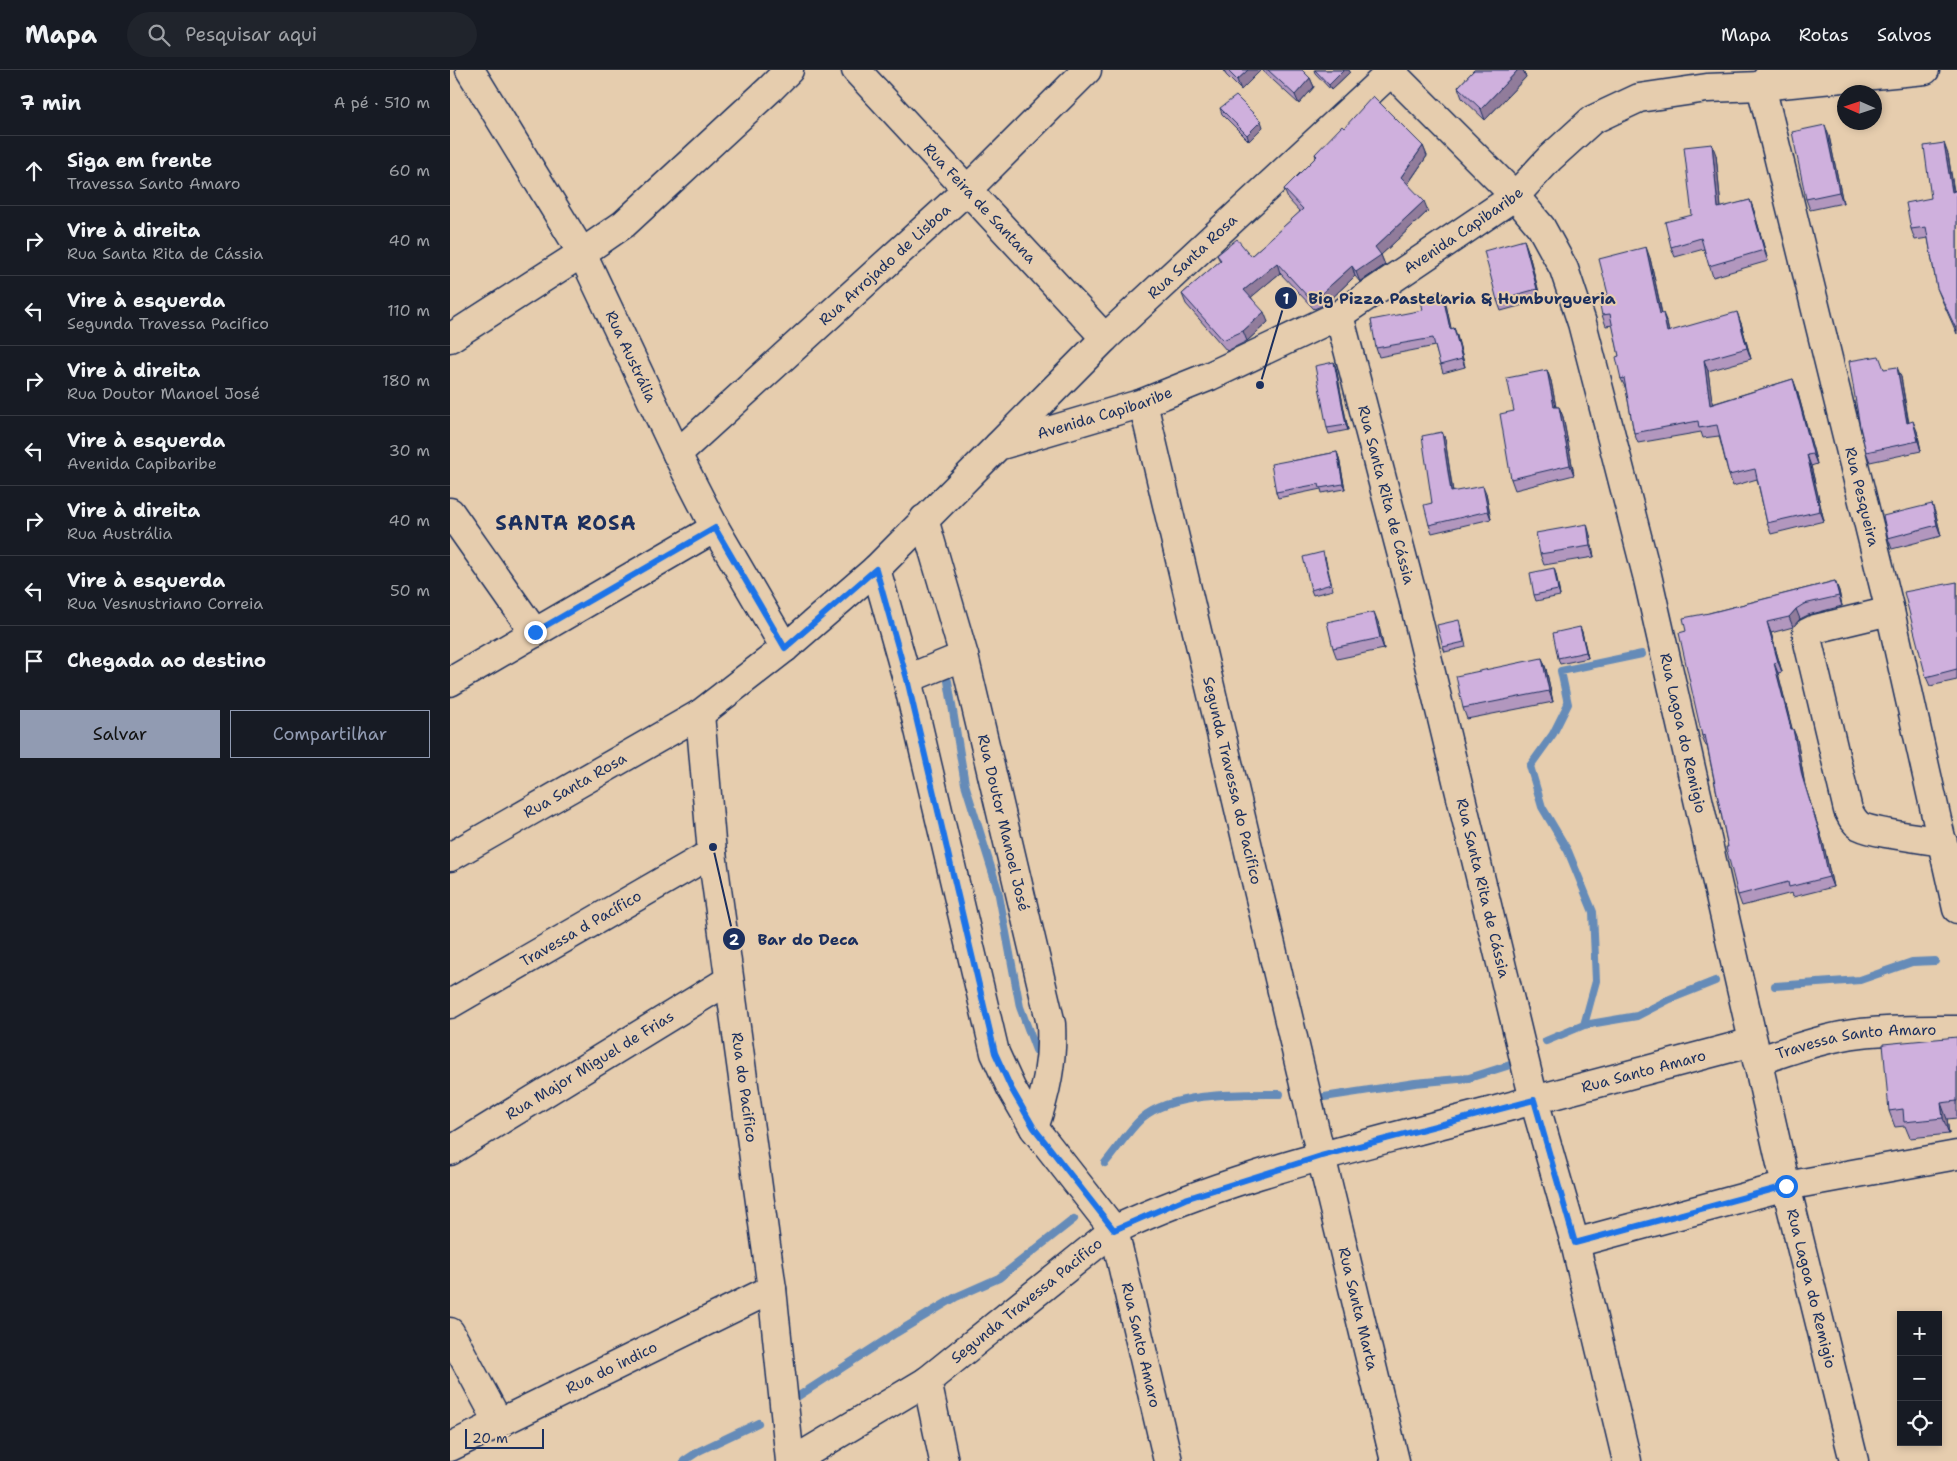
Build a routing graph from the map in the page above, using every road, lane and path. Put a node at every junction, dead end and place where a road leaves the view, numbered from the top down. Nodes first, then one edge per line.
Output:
1 (470, 70) edge
2 (789, 70) edge
3 (856, 70) edge
4 (1087, 70) edge
5 (1925, 70) edge
6 (1390, 71) edge
7 (1768, 78) edge
8 (1698, 79) edge
9 (968, 189) junction
10 (1515, 196) junction
11 (582, 253) junction
12 (1340, 315) junction
13 (450, 338) edge
14 (1104, 338) junction
15 (1143, 403) junction
16 (998, 446) junction
17 (677, 454) junction
18 (450, 512) edge
19 (924, 519) junction
20 (715, 528) junction
21 (876, 569) junction
22 (1890, 611) junction
23 (535, 632) junction
24 (785, 648) junction
25 (964, 656) junction
26 (907, 679) junction
27 (450, 682) edge
28 (700, 714) junction
29 (1942, 842) junction
30 (712, 853) junction
31 (450, 857) edge
32 (1957, 909) edge
33 (729, 980) junction
34 (450, 1004) edge
35 (1957, 1030) edge
36 (1755, 1051) junction
37 (1534, 1100) junction
38 (1034, 1128) junction
39 (450, 1151) edge
40 (1957, 1155) edge
41 (1321, 1156) junction
42 (1786, 1186) junction
43 (1114, 1230) junction
44 (1575, 1243) junction
45 (772, 1289) junction
46 (450, 1332) edge
47 (927, 1381) junction
48 (499, 1423) junction
49 (450, 1447) edge
50 (791, 1461) edge
51 (944, 1461) edge
52 (1168, 1461) edge
53 (1395, 1461) edge
54 (1627, 1461) edge
55 (1854, 1461) edge

1 - 11 street, Rua Austrália
2 - 11 street
3 - 9 street, Rua Feira de Santana
4 - 9 street, Rua Arrojado de Lisboa
5 - 7 street, Avenida Capibaribe
6 - 10 street, Rua Lagoa do Remigio
6 - 14 street, Rua Santa Rosa
7 - 8 street, Avenida Capibaribe
7 - 22 street, Rua Pesqueira
8 - 10 street, Avenida Capibaribe
9 - 14 street, Rua Feira de Santana
9 - 17 street, Rua Arrojado de Lisboa
10 - 12 street, Avenida Capibaribe
10 - 36 street, Rua Lagoa do Remigio
11 - 13 street
11 - 17 street, Rua Austrália
12 - 15 street, Avenida Capibaribe
12 - 37 street, Rua Santa Rita de Cássia
14 - 16 street, Rua Santa Rosa
15 - 16 street, Avenida Capibaribe
15 - 41 street, Segunda Travessa do Pacifico
16 - 19 street, Avenida Capibaribe
17 - 20 street, Rua Austrália
18 - 23 street
19 - 21 street, Avenida Capibaribe
19 - 25 street, Rua Doutor Manoel José
20 - 23 street
20 - 24 street, Rua Austrália
21 - 24 street, Avenida Capibaribe
21 - 26 street
22 - 29 street, Rua Pesqueira
22 - 29 street
23 - 27 street
24 - 28 street, Rua Santa Rosa
25 - 26 street
25 - 38 street, Rua Doutor Manoel José
26 - 38 street
28 - 30 street, Rua do Pacifico
28 - 31 street, Rua Santa Rosa
29 - 32 street, Rua Pesqueira
30 - 33 street, Rua do Pacifico
30 - 34 street, Travessa d Pacífico
33 - 39 street, Rua Major Miguel de Frias
33 - 45 street, Rua do Pacifico
35 - 36 street, Travessa Santo Amaro
36 - 37 street, Rua Santo Amaro
36 - 42 street, Rua Lagoa do Remigio
37 - 41 street, Segunda Travessa Pacifico
37 - 44 street, Rua Santa Rita de Cássia
38 - 43 street
40 - 42 street
41 - 43 street, Segunda Travessa Pacifico
41 - 53 street, Rua Santa Marta
42 - 44 street
42 - 55 street, Rua Lagoa do Remigio
43 - 47 street, Segunda Travessa Pacifico
43 - 52 street, Rua Santo Amaro
44 - 54 street, Rua Santa Rita de Cássia
45 - 48 street, Rua do indico
45 - 50 street, Rua do Pacifico
46 - 48 street
47 - 50 street, Segunda Travessa Pacifico
47 - 51 street
48 - 49 street, Rua do indico

